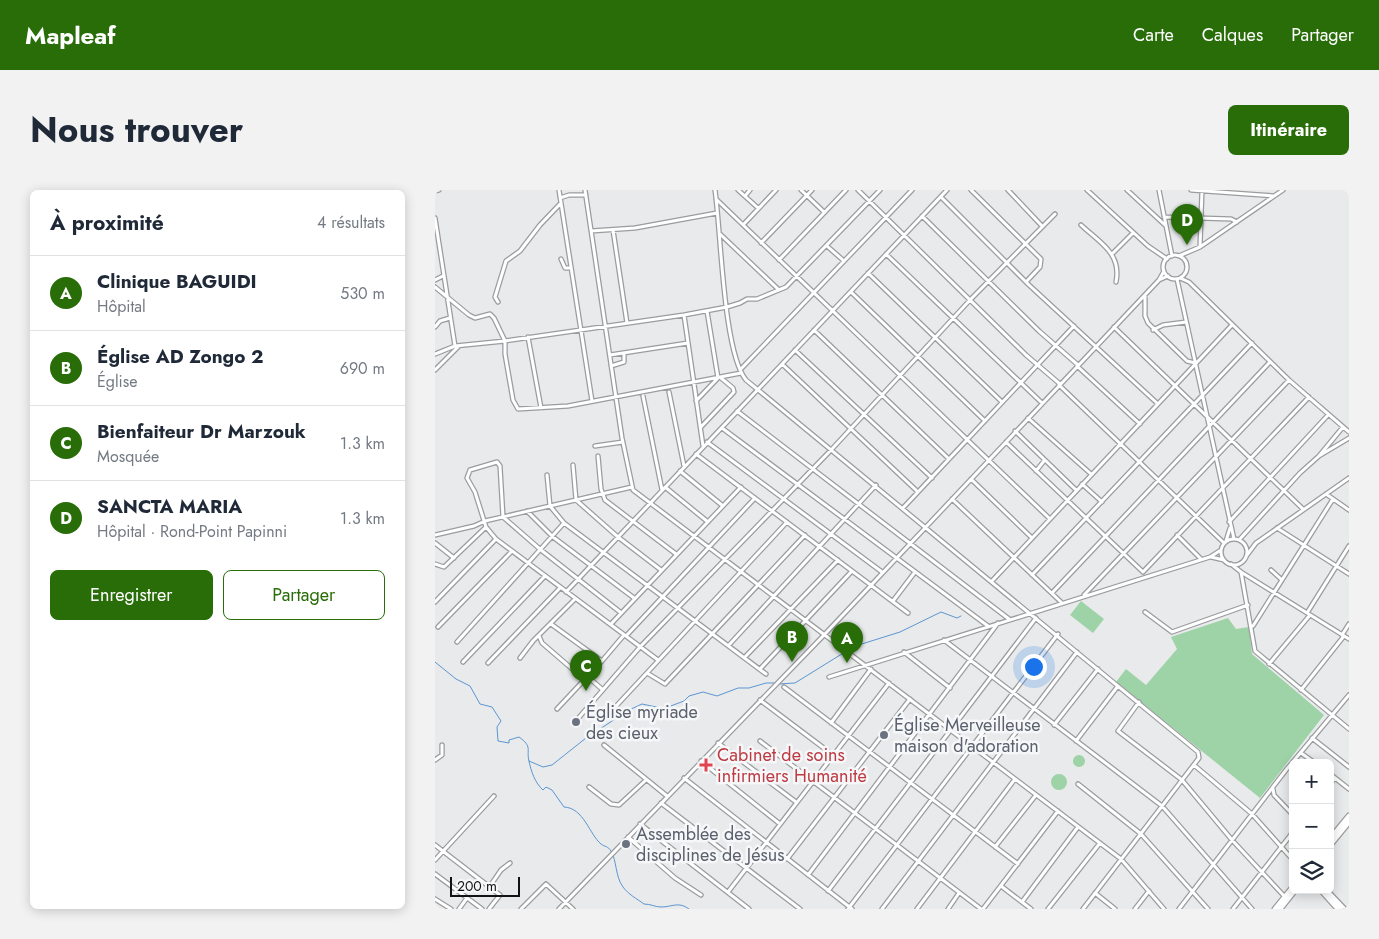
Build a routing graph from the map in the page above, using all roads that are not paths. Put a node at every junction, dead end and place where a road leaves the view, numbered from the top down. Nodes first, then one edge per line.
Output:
1 (439, 190) edge
2 (559, 190) edge
3 (585, 190) edge
4 (715, 190) edge
5 (738, 190) edge
6 (750, 190) edge
7 (775, 190) edge
8 (801, 190) edge
9 (812, 190) edge
10 (846, 190) edge
11 (858, 190) edge
12 (880, 190) edge
13 (912, 190) edge
14 (947, 190) edge
15 (971, 190) edge
16 (1008, 190) edge
17 (1087, 190) edge
18 (1127, 190) edge
19 (1159, 190) edge
20 (1191, 190) edge
21 (1201, 190) edge
22 (1283, 190) edge
23 (435, 191) edge
24 (586, 195) junction
25 (807, 195) junction
26 (745, 196) junction
27 (1274, 196) junction
28 (941, 197) junction
29 (560, 198) junction
30 (716, 199) junction
31 (870, 201) junction
32 (561, 203) junction
33 (758, 208) junction
34 (824, 212) junction
35 (717, 213) junction
36 (1055, 214) dead end
37 (922, 216) junction
38 (1165, 217) junction
39 (435, 218) edge
40 (885, 218) junction
41 (1201, 218) junction
42 (1237, 222) junction
43 (743, 225) junction
44 (1081, 225) dead end
45 (1042, 226) junction
46 (1166, 227) junction
47 (613, 230) junction
48 (591, 231) junction
49 (1133, 233) junction
50 (720, 234) junction
51 (904, 236) junction
52 (761, 243) junction
53 (1024, 244) junction
54 (827, 246) junction
55 (1199, 247) junction
56 (886, 254) junction
57 (1112, 254) junction
58 (1187, 254) junction
59 (1172, 256) junction
60 (1179, 256) junction
61 (561, 259) dead end
62 (1167, 259) junction
63 (779, 260) junction
64 (844, 261) junction
65 (1185, 261) junction
66 (1006, 263) junction
67 (571, 268) junction
68 (1164, 271) junction
69 (868, 273) junction
70 (1185, 273) junction
71 (444, 275) junction
72 (1167, 276) junction
73 (797, 277) junction
74 (1178, 278) junction
75 (435, 280) edge
76 (1159, 280) junction
77 (987, 282) junction
78 (1026, 282) junction
79 (1116, 282) dead end
80 (1189, 282) junction
81 (435, 287) edge
82 (778, 289) junction
83 (851, 292) junction
84 (813, 293) junction
85 (1145, 294) junction
86 (447, 296) junction
87 (970, 300) junction
88 (499, 302) dead end
89 (727, 307) junction
90 (707, 311) junction
91 (832, 311) junction
92 (684, 315) junction
93 (450, 318) junction
94 (954, 318) junction
95 (1186, 322) junction
96 (627, 323) junction
97 (1232, 325) junction
98 (607, 326) junction
99 (1074, 326) junction
100 (435, 327) edge
101 (1114, 327) junction
102 (581, 330) junction
103 (814, 330) junction
104 (1153, 330) junction
105 (527, 337) junction
106 (936, 338) junction
107 (505, 341) junction
108 (688, 343) junction
109 (1252, 344) junction
110 (1056, 345) junction
111 (457, 346) junction
112 (1096, 346) junction
113 (795, 350) junction
114 (624, 353) junction
115 (435, 354) edge
116 (610, 356) junction
117 (919, 357) junction
118 (1270, 362) junction
119 (782, 364) junction
120 (1038, 364) junction
121 (1195, 364) junction
122 (1078, 365) junction
123 (611, 366) junction
124 (435, 370) edge
125 (741, 372) junction
126 (901, 376) junction
127 (719, 378) junction
128 (1289, 380) junction
129 (1021, 382) junction
130 (694, 383) junction
131 (1060, 384) junction
132 (1175, 386) junction
133 (757, 390) junction
134 (669, 392) dead end
135 (883, 395) junction
136 (643, 396) dead end
137 (616, 397) junction
138 (1309, 397) junction
139 (1202, 398) junction
140 (592, 401) junction
141 (696, 401) junction
142 (1002, 402) junction
143 (1042, 403) junction
144 (1157, 404) junction
145 (1194, 404) junction
146 (541, 408) junction
147 (737, 411) junction
148 (1206, 413) junction
149 (864, 414) junction
150 (1328, 415) junction
151 (1028, 418) junction
152 (985, 421) junction
153 (1213, 422) junction
154 (1140, 424) junction
155 (1343, 427) junction
156 (700, 428) junction
157 (722, 428) junction
158 (1209, 428) junction
159 (851, 429) junction
160 (1015, 431) junction
161 (1349, 432) edge
162 (1349, 438) edge
163 (967, 440) junction
164 (1232, 440) junction
165 (623, 442) junction
166 (707, 442) junction
167 (1006, 442) junction
168 (1120, 444) junction
169 (595, 446) dead end
170 (703, 446) junction
171 (832, 449) junction
172 (696, 454) junction
173 (597, 456) dead end
174 (1319, 456) junction
175 (1251, 458) junction
176 (949, 459) junction
177 (988, 460) junction
178 (1216, 460) junction
179 (1044, 461) junction
180 (1139, 461) junction
181 (573, 465) dead end
182 (684, 467) junction
183 (813, 468) junction
184 (680, 471) junction
185 (1036, 471) junction
186 (1091, 474) junction
187 (547, 475) dead end
188 (1269, 476) junction
189 (931, 478) junction
190 (1349, 478) edge
191 (971, 479) junction
192 (1159, 480) junction
193 (798, 484) junction
194 (1081, 484) junction
195 (876, 485) junction
196 (632, 487) junction
197 (741, 487) junction
198 (663, 489) junction
199 (1076, 490) junction
200 (1222, 490) junction
201 (1283, 490) junction
202 (918, 492) junction
203 (604, 494) junction
204 (1326, 494) junction
205 (755, 498) junction
206 (783, 498) junction
207 (952, 499) junction
208 (1067, 499) junction
209 (1177, 499) junction
210 (1333, 499) junction
211 (576, 500) junction
212 (1102, 502) junction
213 (650, 503) junction
214 (860, 504) junction
215 (550, 506) junction
216 (723, 506) junction
217 (903, 508) junction
218 (1303, 509) junction
219 (772, 510) junction
220 (1349, 510) edge
221 (527, 511) junction
222 (1196, 516) junction
223 (503, 517) junction
224 (1049, 518) junction
225 (1086, 518) junction
226 (846, 520) junction
227 (485, 521) junction
228 (633, 521) junction
229 (708, 522) junction
230 (787, 522) junction
231 (1229, 522) junction
232 (564, 523) junction
233 (926, 526) junction
234 (486, 527) junction
235 (1230, 528) junction
236 (1277, 528) junction
237 (832, 534) junction
238 (435, 535) edge
239 (805, 535) junction
240 (1177, 535) junction
241 (694, 536) junction
242 (1105, 536) junction
243 (553, 537) junction
244 (618, 537) junction
245 (1031, 537) junction
246 (496, 539) junction
247 (1237, 539) junction
248 (1225, 542) junction
249 (910, 543) junction
250 (1256, 543) junction
251 (435, 544) edge
252 (1246, 546) junction
253 (1303, 546) junction
254 (1349, 546) edge
255 (709, 547) junction
256 (820, 547) junction
257 (541, 550) junction
258 (1221, 550) junction
259 (512, 551) junction
260 (603, 552) junction
261 (1124, 553) junction
262 (676, 554) junction
263 (1247, 555) junction
264 (897, 557) junction
265 (1013, 557) junction
266 (1210, 557) junction
267 (454, 558) junction
268 (724, 558) junction
269 (1201, 559) junction
270 (838, 560) junction
271 (1224, 560) junction
272 (529, 563) junction
273 (435, 564) edge
274 (1231, 564) junction
275 (1239, 564) junction
276 (591, 566) junction
277 (1336, 566) junction
278 (661, 570) junction
279 (1271, 570) dead end
280 (741, 571) junction
281 (852, 571) junction
282 (882, 572) junction
283 (915, 572) junction
284 (1143, 572) junction
285 (1240, 572) junction
286 (1349, 574) edge
287 (1032, 575) junction
288 (545, 576) junction
289 (1147, 576) junction
290 (577, 580) junction
291 (1282, 580) junction
292 (992, 581) junction
293 (759, 584) junction
294 (647, 585) junction
295 (871, 585) junction
296 (560, 588) junction
297 (566, 592) junction
298 (1274, 592) junction
299 (1052, 593) junction
300 (775, 596) junction
301 (1083, 596) junction
302 (661, 597) junction
303 (575, 598) junction
304 (634, 598) junction
305 (893, 601) junction
306 (435, 602) edge
307 (1062, 603) junction
308 (1248, 605) junction
309 (677, 608) junction
310 (791, 608) junction
311 (620, 612) junction
312 (1145, 612) dead end
313 (908, 613) dead end
314 (1030, 613) junction
315 (1308, 614) junction
316 (1036, 618) junction
317 (806, 619) junction
318 (1009, 619) junction
319 (694, 622) junction
320 (998, 622) junction
321 (551, 624) junction
322 (611, 624) junction
323 (1349, 624) edge
324 (988, 626) junction
325 (438, 627) dead end
326 (1252, 627) junction
327 (711, 634) junction
328 (825, 634) junction
329 (1058, 634) junction
330 (539, 635) junction
331 (625, 635) junction
332 (1343, 636) junction
333 (943, 640) junction
334 (1349, 640) edge
335 (457, 642) dead end
336 (729, 645) junction
337 (640, 646) junction
338 (904, 652) junction
339 (1077, 652) junction
340 (745, 657) junction
341 (521, 658) dead end
342 (658, 660) junction
343 (602, 661) junction
344 (970, 661) junction
345 (463, 662) dead end
346 (488, 663) dead end
347 (865, 664) junction
348 (1269, 664) junction
349 (760, 669) junction
350 (871, 669) junction
351 (1098, 669) junction
352 (647, 673) junction
353 (767, 674) dead end
354 (829, 677) dead end
355 (991, 677) junction
356 (587, 678) junction
357 (889, 683) junction
358 (1119, 686) junction
359 (784, 687) dead end
360 (950, 688) junction
361 (603, 690) junction
362 (1301, 690) junction
363 (1013, 693) junction
364 (1349, 695) edge
365 (910, 699) junction
366 (760, 700) junction
367 (1139, 702) junction
368 (557, 709) dead end
369 (1034, 709) junction
370 (931, 714) junction
371 (1331, 715) junction
372 (606, 717) dead end
373 (575, 722) dead end
374 (831, 723) junction
375 (1054, 725) junction
376 (1349, 729) edge
377 (951, 730) junction
378 (849, 736) junction
379 (1312, 738) junction
380 (760, 741) dead end
381 (1076, 741) junction
382 (718, 743) junction
383 (442, 745) dead end
384 (604, 745) dead end
385 (972, 746) junction
386 (869, 751) junction
387 (1301, 753) junction
388 (833, 756) junction
389 (1309, 759) edge
390 (435, 760) edge
391 (701, 761) junction
392 (994, 763) junction
393 (1194, 765) junction
394 (890, 767) junction
395 (1349, 767) edge
396 (683, 778) junction
397 (1335, 778) edge
398 (1015, 779) junction
399 (646, 780) junction
400 (1182, 780) junction
401 (813, 781) junction
402 (911, 783) junction
403 (1078, 784) dead end
404 (589, 787) dead end
405 (1273, 788) junction
406 (1349, 789) edge
407 (1036, 795) junction
408 (494, 796) dead end
409 (667, 796) junction
410 (834, 797) junction
411 (932, 799) junction
412 (796, 802) junction
413 (661, 803) junction
414 (1162, 806) junction
415 (1058, 811) junction
416 (1289, 811) edge
417 (855, 814) junction
418 (1252, 814) junction
419 (953, 816) junction
420 (1349, 816) edge
421 (1349, 822) edge
422 (640, 824) junction
423 (780, 824) junction
424 (1079, 827) junction
425 (876, 830) junction
426 (974, 831) junction
427 (1141, 834) junction
428 (1334, 834) edge
429 (1289, 837) edge
430 (627, 838) junction
431 (1232, 840) junction
432 (1334, 840) edge
433 (767, 842) junction
434 (1099, 843) junction
435 (435, 845) edge
436 (897, 845) junction
437 (995, 847) junction
438 (1281, 847) junction
439 (443, 851) junction
440 (1289, 856) edge
441 (787, 859) junction
442 (1121, 859) junction
443 (435, 860) edge
444 (918, 862) junction
445 (510, 863) dead end
446 (1017, 864) junction
447 (1212, 865) junction
448 (747, 868) junction
449 (1262, 871) junction
450 (435, 874) edge
451 (808, 875) junction
452 (941, 879) junction
453 (490, 886) junction
454 (1001, 886) junction
455 (828, 891) junction
456 (1192, 891) junction
457 (728, 892) junction
458 (1149, 892) junction
459 (1289, 892) edge
460 (959, 893) junction
461 (1095, 894) junction
462 (1292, 894) edge
463 (1324, 894) edge
464 (1325, 894) edge
465 (701, 895) dead end
466 (1285, 897) junction
467 (467, 898) junction
468 (1242, 898) junction
469 (435, 899) edge
470 (1022, 902) junction
471 (565, 903) junction
472 (850, 908) edge
473 (451, 909) edge
474 (459, 909) edge
475 (482, 909) edge
476 (489, 909) edge
477 (521, 909) edge
478 (559, 909) edge
479 (573, 909) edge
480 (749, 909) edge
481 (800, 909) edge
482 (882, 909) edge
483 (917, 909) edge
484 (948, 909) edge
485 (982, 909) edge
486 (1031, 909) edge
487 (1048, 909) edge
488 (1083, 909) edge
489 (1115, 909) edge
490 (1135, 909) edge
491 (1164, 909) edge
492 (1179, 909) edge
493 (1208, 909) edge
494 (1233, 909) edge
495 (1252, 909) edge
496 (1275, 909) edge
497 (1280, 909) edge
498 (1339, 909) edge
499 (1344, 909) edge

1 - 23 street
2 - 29 street
3 - 24 street
4 - 30 street
5 - 26 street
6 - 26 street
7 - 33 street
8 - 25 street
9 - 25 street
10 - 34 street
11 - 31 street
12 - 31 street
13 - 40 street
14 - 28 street
15 - 53 street
16 - 45 street
17 - 49 street
18 - 46 street
19 - 38 street
20 - 21 street
21 - 27 street
21 - 41 street
22 - 27 street
24 - 29 street
24 - 48 street
25 - 34 street
25 - 52 street
26 - 33 street
27 - 42 street
28 - 37 street
28 - 66 street
29 - 32 street
30 - 35 street
30 - 43 street
31 - 40 street
31 - 54 street
32 - 67 street
32 - 88 street
33 - 43 street
34 - 63 street
35 - 47 street
35 - 50 street
36 - 45 street
37 - 51 street
37 - 77 street
38 - 41 street
38 - 46 street
39 - 71 street
40 - 51 street
40 - 64 street
41 - 42 street
41 - 55 street
42 - 55 street
43 - 52 street
44 - 57 street
45 - 53 street
46 - 59 street
47 - 48 street
47 - 96 street
48 - 98 street
49 - 57 street
49 - 62 street
50 - 82 street
50 - 89 street
51 - 56 street
51 - 87 street
52 - 63 street
53 - 66 street
53 - 78 street
54 - 64 street
54 - 73 street
55 - 58 street
56 - 69 street
56 - 94 street
57 - 79 street
58 - 60 street
58 - 65 street
59 - 60 street
59 - 62 street
60 - 65 street
61 - 67 street
62 - 68 street
63 - 73 street
64 - 84 street
65 - 70 street
66 - 77 street
66 - 78 street
67 - 102 street
68 - 72 street
68 - 76 street
69 - 83 street
69 - 106 street
70 - 74 street
70 - 80 street
71 - 75 street
71 - 86 street
72 - 74 street
72 - 76 street
73 - 82 street
73 - 84 street
74 - 80 street
74 - 95 street
76 - 85 street
77 - 87 street
77 - 110 street
78 - 99 street
80 - 97 street
81 - 86 street
82 - 89 street
83 - 91 street
83 - 117 street
84 - 91 street
84 - 125 street
85 - 101 street
85 - 104 street
86 - 93 street
86 - 107 street
87 - 94 street
87 - 120 street
89 - 90 street
89 - 125 street
90 - 92 street
90 - 127 street
91 - 103 street
91 - 126 street
92 - 96 street
92 - 108 street
93 - 100 street
93 - 111 street
94 - 106 street
94 - 129 street
95 - 104 street
95 - 121 street
96 - 98 street
97 - 109 street
97 - 121 street
98 - 102 street
98 - 116 street
99 - 110 street
99 - 112 street
101 - 112 street
101 - 132 street
102 - 105 street
102 - 140 street
103 - 113 street
103 - 135 street
104 - 121 street
105 - 107 street
105 - 146 street
106 - 117 street
106 - 142 street
107 - 111 street
107 - 146 street
108 - 114 street
108 - 130 street
109 - 118 street
109 - 139 street
110 - 120 street
110 - 122 street
111 - 115 street
111 - 124 street
112 - 122 street
112 - 144 street
113 - 119 street
113 - 149 street
114 - 116 street
114 - 123 street
116 - 123 street
117 - 126 street
117 - 152 street
118 - 128 street
118 - 153 street
119 - 133 street
119 - 159 street
120 - 129 street
120 - 131 street
121 - 132 street
121 - 139 street
122 - 131 street
122 - 154 street
123 - 137 street
125 - 127 street
125 - 133 street
126 - 135 street
126 - 163 street
127 - 130 street
127 - 141 street
127 - 156 street
128 - 138 street
128 - 164 street
129 - 142 street
129 - 143 street
130 - 137 street
130 - 141 street
131 - 143 street
131 - 168 street
132 - 144 street
132 - 145 street
133 - 147 street
133 - 171 street
134 - 182 street
135 - 149 street
135 - 176 street
136 - 198 street
137 - 140 street
137 - 165 street
138 - 150 street
138 - 175 street
139 - 145 street
139 - 148 street
140 - 146 street
141 - 156 street
142 - 152 street
143 - 151 street
144 - 154 street
145 - 148 street
145 - 180 street
147 - 157 street
147 - 183 street
148 - 153 street
148 - 158 street
149 - 159 street
149 - 189 street
150 - 155 street
150 - 188 street
151 - 160 street
151 - 186 street
152 - 163 street
153 - 158 street
153 - 164 street
154 - 168 street
155 - 161 street
155 - 174 street
156 - 170 street
157 - 166 street
157 - 193 street
158 - 178 street
158 - 192 street
159 - 171 street
159 - 202 street
160 - 167 street
160 - 179 street
162 - 174 street
163 - 176 street
163 - 177 street
164 - 175 street
164 - 178 street
165 - 169 street
165 - 196 street
166 - 170 street
166 - 206 street
167 - 177 street
167 - 185 street
168 - 180 street
168 - 186 street
170 - 172 street
171 - 183 street
171 - 195 street
172 - 182 street
172 - 197 street
173 - 203 street
174 - 201 street
175 - 188 street
175 - 200 street
176 - 189 street
177 - 191 street
177 - 224 street
178 - 200 street
178 - 209 street
179 - 185 street
179 - 199 street
180 - 192 street
180 - 212 street
181 - 211 street
182 - 184 street
183 - 193 street
183 - 214 street
184 - 198 street
184 - 216 street
185 - 208 street
186 - 194 street
187 - 215 street
188 - 201 street
188 - 231 street
189 - 202 street
190 - 204 street
191 - 207 street
191 - 245 street
192 - 209 street
192 - 242 street
193 - 206 street
193 - 226 street
194 - 199 street
194 - 212 street
195 - 214 street
195 - 217 street
196 - 203 street
196 - 213 street
197 - 205 street
197 - 216 street
198 - 213 street
198 - 229 street
199 - 208 street
200 - 222 street
200 - 231 street
201 - 218 street
201 - 247 street
202 - 217 street
203 - 211 street
203 - 228 street
204 - 210 street
204 - 218 street
205 - 219 street
205 - 255 street
206 - 219 street
206 - 237 street
207 - 233 street
207 - 265 street
208 - 224 street
208 - 225 street
209 - 222 street
209 - 261 street
210 - 220 street
210 - 253 street
211 - 215 street
211 - 244 street
212 - 225 street
213 - 228 street
213 - 241 street
214 - 226 street
214 - 249 street
215 - 221 street
215 - 232 street
216 - 229 street
217 - 233 street
218 - 236 street
219 - 230 street
219 - 268 street
221 - 223 street
221 - 243 street
222 - 240 street
222 - 248 street
223 - 227 street
223 - 227 street
223 - 257 street
224 - 245 street
225 - 242 street
225 - 287 street
226 - 237 street
226 - 264 street
227 - 234 street
227 - 238 street
228 - 244 street
228 - 262 street
229 - 241 street
230 - 239 street
230 - 280 street
231 - 235 street
232 - 243 street
232 - 260 street
233 - 249 street
233 - 292 street
234 - 246 street
234 - 267 street
235 - 247 street
235 - 248 street
236 - 250 street
236 - 253 street
237 - 256 street
237 - 282 street
239 - 256 street
239 - 293 street
240 - 269 street
240 - 284 street
241 - 255 street
241 - 262 street
242 - 261 street
242 - 299 street
243 - 257 street
243 - 276 street
244 - 260 street
244 - 278 street
245 - 265 street
246 - 259 street
246 - 306 street
247 - 248 street
247 - 252 street
248 - 258 street
249 - 264 street
249 - 318 street
250 - 252 street
250 - 263 street
251 - 267 street
252 - 263 street
253 - 277 street
253 - 291 street
254 - 277 street
255 - 268 street
255 - 302 street
256 - 270 street
256 - 300 street
257 - 272 street
257 - 290 street
258 - 266 street
258 - 271 street
259 - 272 street
259 - 325 street
260 - 276 street
260 - 294 street
261 - 284 street
261 - 301 street
262 - 278 street
263 - 275 street
264 - 282 street
264 - 283 street
265 - 287 street
265 - 292 street
266 - 269 street
266 - 271 street
267 - 273 street
268 - 280 street
268 - 309 street
269 - 289 street
270 - 281 street
270 - 310 street
271 - 274 street
272 - 288 street
272 - 335 street
274 - 275 street
274 - 285 street
275 - 285 street
276 - 290 street
276 - 304 street
277 - 286 street
277 - 315 street
278 - 294 street
279 - 291 street
280 - 293 street
280 - 319 street
281 - 295 street
281 - 317 street
282 - 295 street
283 - 305 street
283 - 324 street
284 - 289 street
285 - 298 street
285 - 308 street
287 - 299 street
288 - 296 street
288 - 345 street
289 - 301 street
290 - 297 street
290 - 311 street
291 - 298 street
292 - 314 street
293 - 300 street
293 - 327 street
294 - 302 street
294 - 304 street
295 - 305 street
295 - 328 street
296 - 297 street
296 - 346 street
297 - 303 street
298 - 315 street
298 - 326 street
299 - 307 street
300 - 310 street
300 - 336 street
301 - 307 street
302 - 309 street
302 - 331 street
303 - 321 street
303 - 322 street
304 - 311 street
305 - 313 street
307 - 314 street
308 - 312 street
308 - 326 street
309 - 319 street
309 - 337 street
310 - 317 street
310 - 340 street
311 - 322 street
314 - 316 street
314 - 318 street
315 - 332 street
315 - 348 street
316 - 329 street
316 - 355 street
317 - 328 street
317 - 349 street
318 - 320 street
319 - 327 street
319 - 342 street
320 - 324 street
320 - 344 street
321 - 330 street
321 - 343 street
322 - 331 street
323 - 332 street
324 - 333 street
326 - 348 street
327 - 336 street
327 - 352 street
328 - 347 street
328 - 366 street
329 - 339 street
329 - 363 street
330 - 341 street
330 - 356 street
331 - 337 street
331 - 343 street
332 - 334 street
332 - 362 street
333 - 338 street
333 - 344 street
336 - 340 street
337 - 342 street
337 - 361 street
338 - 347 street
338 - 360 street
339 - 351 street
339 - 369 street
340 - 349 street
342 - 352 street
343 - 356 street
344 - 355 street
344 - 360 street
347 - 350 street
347 - 354 street
348 - 362 street
349 - 353 street
350 - 357 street
350 - 374 street
351 - 358 street
351 - 375 street
352 - 372 street
355 - 363 street
355 - 377 street
356 - 361 street
356 - 368 street
357 - 365 street
357 - 378 street
358 - 367 street
358 - 381 street
359 - 374 street
360 - 370 street
361 - 373 street
362 - 371 street
363 - 369 street
363 - 385 street
364 - 371 street
365 - 370 street
365 - 386 street
366 - 382 street
366 - 388 street
367 - 393 street
367 - 400 street
369 - 375 street
369 - 392 street
370 - 377 street
370 - 394 street
371 - 376 street
371 - 379 street
374 - 378 street
375 - 381 street
377 - 385 street
377 - 402 street
378 - 386 street
378 - 388 street
379 - 387 street
379 - 395 street
380 - 401 street
381 - 414 street
382 - 391 street
382 - 412 street
383 - 390 street
384 - 399 street
385 - 392 street
385 - 411 street
386 - 394 street
386 - 410 street
387 - 389 street
387 - 405 street
388 - 401 street
391 - 396 street
391 - 423 street
392 - 398 street
392 - 419 street
393 - 400 street
393 - 418 street
394 - 402 street
394 - 417 street
396 - 409 street
396 - 433 street
397 - 406 street
398 - 407 street
398 - 426 street
399 - 404 street
399 - 409 street
400 - 414 street
400 - 431 street
401 - 410 street
401 - 412 street
402 - 411 street
402 - 425 street
403 - 427 street
405 - 416 street
405 - 418 street
407 - 415 street
407 - 437 street
408 - 439 street
409 - 413 street
410 - 417 street
410 - 441 street
411 - 419 street
411 - 436 street
412 - 423 street
413 - 422 street
413 - 448 street
414 - 427 street
414 - 447 street
415 - 424 street
415 - 446 street
417 - 425 street
417 - 451 street
418 - 431 street
418 - 438 street
419 - 426 street
419 - 444 street
420 - 428 main road
421 - 432 main road
422 - 430 street
422 - 457 street
423 - 433 street
424 - 434 street
424 - 470 street
425 - 436 street
425 - 455 street
426 - 437 street
426 - 452 street
427 - 442 street
427 - 456 street
429 - 438 street
430 - 465 street
430 - 471 street
431 - 447 street
431 - 449 street
433 - 441 street
433 - 448 street
434 - 442 street
434 - 487 street
435 - 439 street
436 - 444 street
436 - 472 street
437 - 446 street
438 - 440 street
438 - 449 street
439 - 443 street
439 - 453 street
441 - 451 street
442 - 458 street
442 - 461 street
444 - 452 street
444 - 482 street
445 - 453 street
446 - 454 street
447 - 456 street
447 - 468 street
448 - 457 street
448 - 481 street
449 - 466 street
449 - 468 street
450 - 467 street
451 - 455 street
452 - 460 street
452 - 483 street
453 - 476 street
454 - 470 street
454 - 485 street
455 - 472 street
456 - 492 street
456 - 493 street
457 - 480 street
458 - 490 street
458 - 491 street
459 - 466 main road
460 - 484 street
460 - 485 street
461 - 488 street
461 - 489 street
462 - 497 main road
463 - 498 main road
464 - 499 main road
466 - 496 main road
467 - 474 street
467 - 475 street
468 - 494 street
468 - 495 street
469 - 473 street
470 - 486 street
471 - 477 street
471 - 478 street
471 - 479 street

